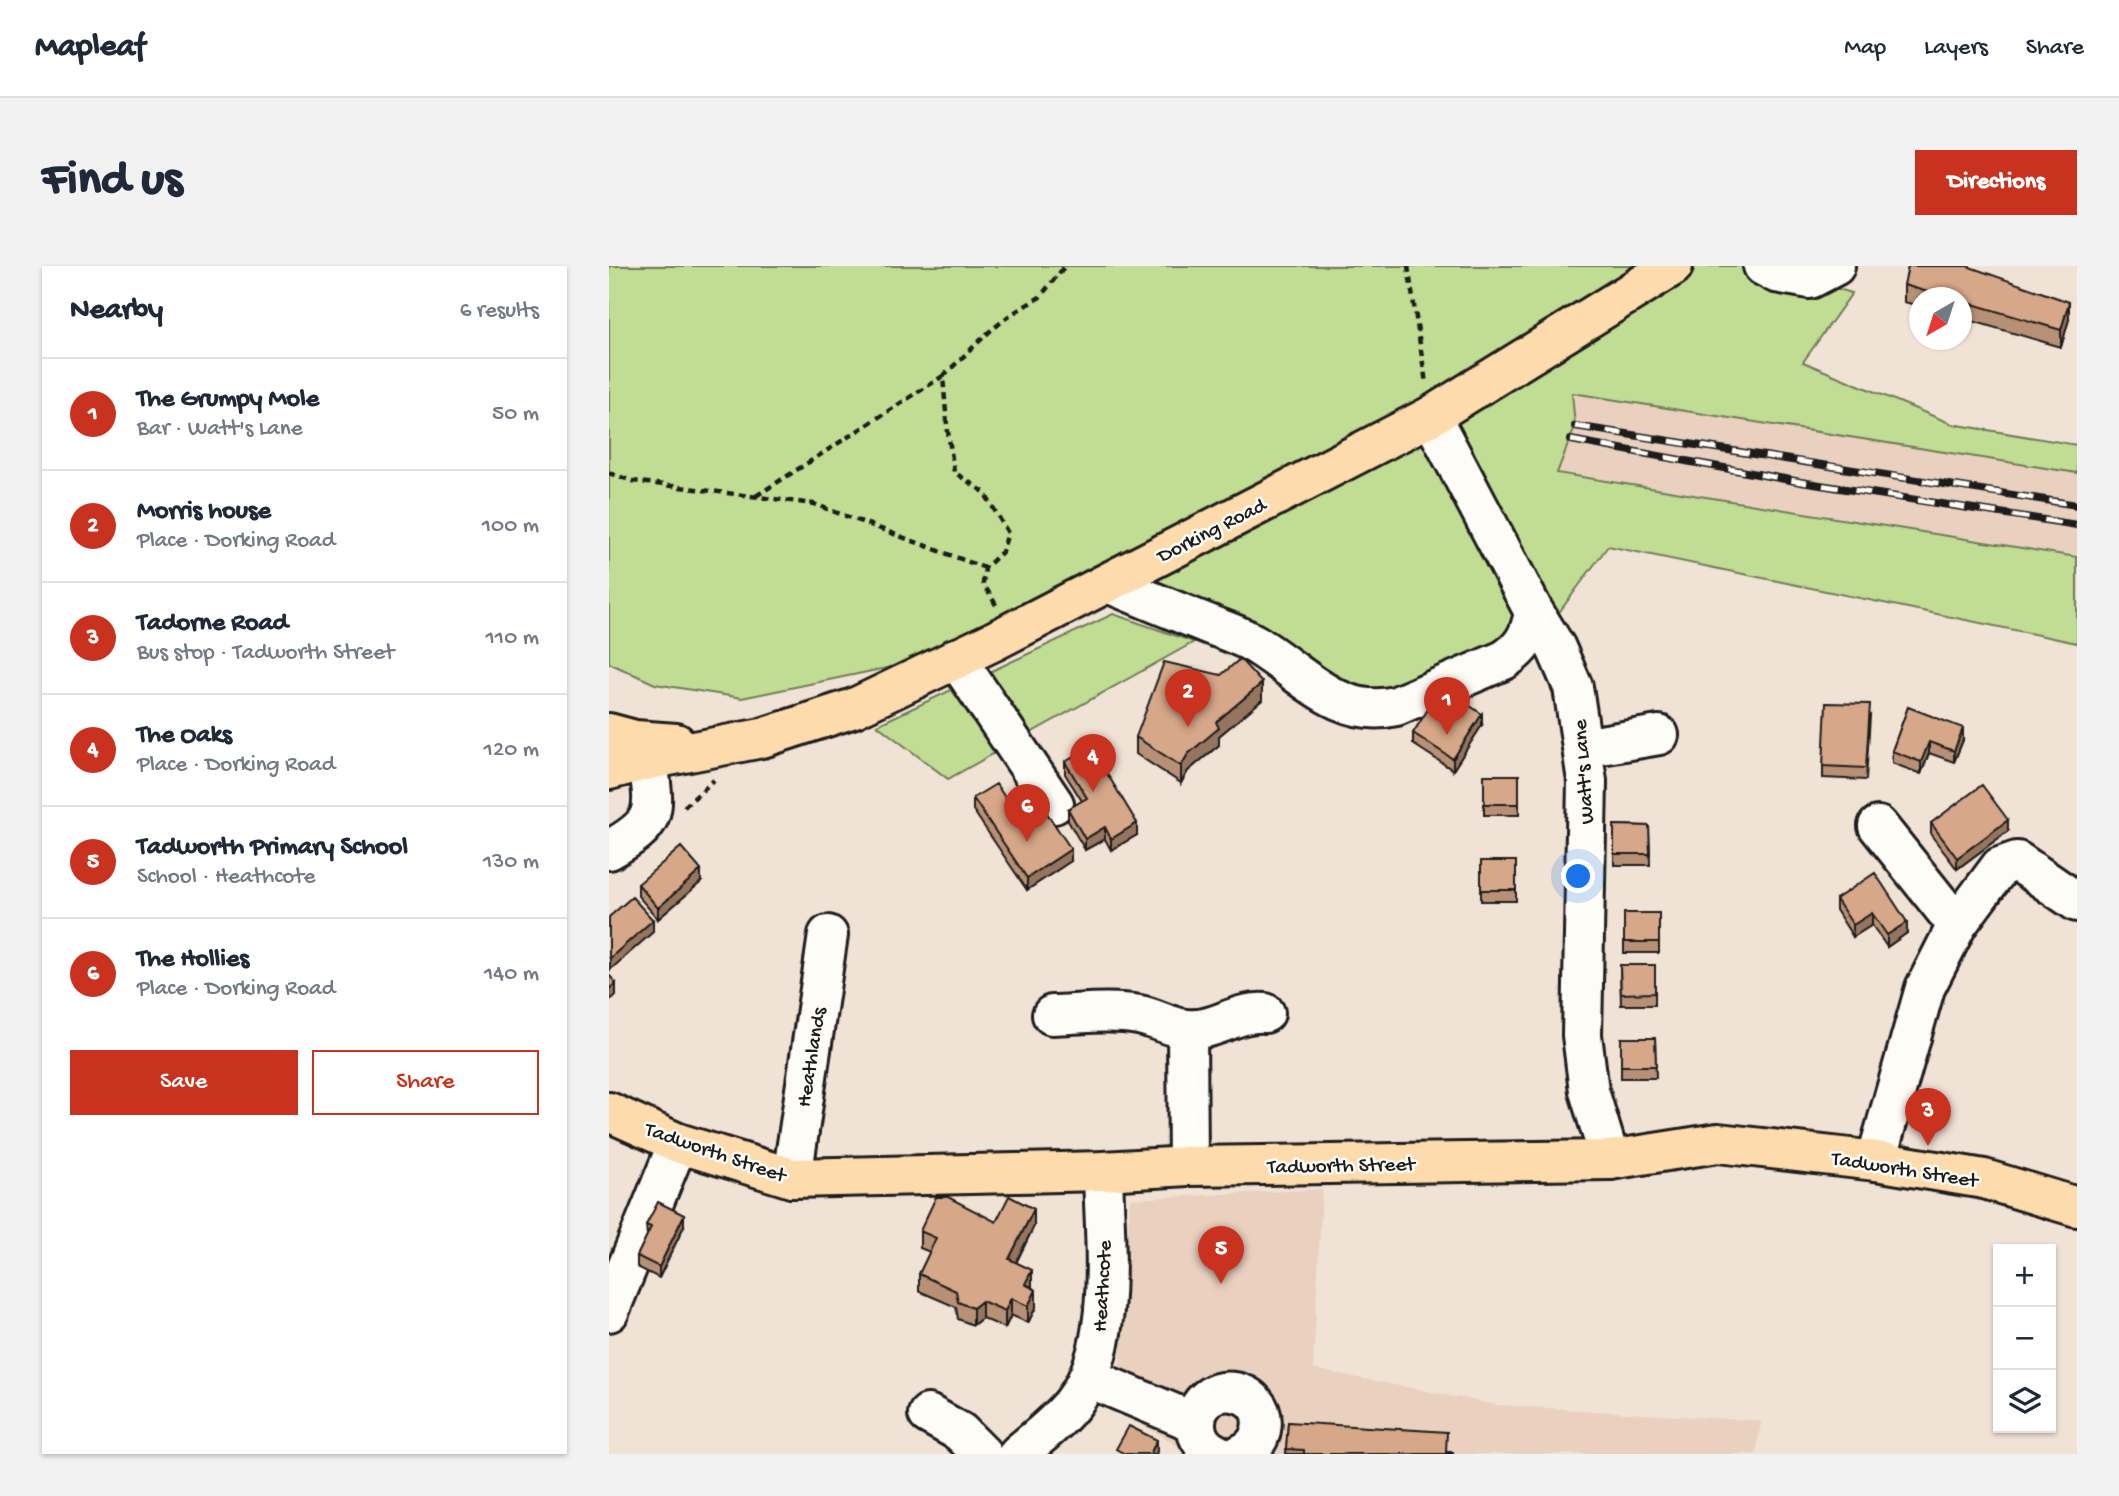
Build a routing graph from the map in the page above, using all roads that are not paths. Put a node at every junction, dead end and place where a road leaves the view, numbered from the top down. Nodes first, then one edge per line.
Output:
1 (1673, 266) edge
2 (1763, 266) edge
3 (1835, 266) edge
4 (1431, 416) junction
5 (1108, 583) junction
6 (1534, 612) junction
7 (956, 659) junction
8 (609, 733) edge
9 (1659, 735) dead end
10 (1583, 748) junction
11 (724, 759) junction
12 (648, 760) junction
13 (609, 770) edge
14 (1053, 804) dead end
15 (1878, 826) dead end
16 (609, 850) edge
17 (2077, 902) edge
18 (1957, 925) junction
19 (828, 935) dead end
20 (1265, 1013) dead end
21 (1052, 1015) dead end
22 (1187, 1029) junction
23 (609, 1112) edge
24 (678, 1143) junction
25 (1610, 1160) junction
26 (1877, 1161) junction
27 (1188, 1166) junction
28 (1104, 1171) junction
29 (792, 1178) junction
30 (2077, 1206) edge
31 (617, 1275) edge
32 (609, 1312) edge
33 (1089, 1378) junction
34 (928, 1414) dead end
35 (1196, 1423) junction
36 (982, 1454) edge
37 (1018, 1454) edge
38 (1217, 1454) edge
39 (1241, 1454) edge

1 - 4 main road, Dorking Road
2 - 3 street
4 - 5 main road, Dorking Road
4 - 6 street, Watt's Lane
5 - 6 street
5 - 7 main road, Dorking Road
6 - 10 street, Watt's Lane
7 - 11 main road, Dorking Road
7 - 14 street
8 - 11 main road, Dorking Road
9 - 10 street
10 - 25 street, Watt's Lane
11 - 12 main road, Dorking Road
12 - 13 main road, Dorking Road
12 - 16 street
15 - 18 street
17 - 18 street
18 - 26 street
19 - 29 street, Heathlands
20 - 22 street
21 - 22 street
22 - 27 street
23 - 24 main road, Tadworth Street
24 - 29 main road, Tadworth Street
24 - 31 street
25 - 26 main road, Tadworth Street
25 - 27 main road, Tadworth Street
26 - 30 main road, Tadworth Street
27 - 28 main road, Tadworth Street
28 - 29 main road, Tadworth Street
28 - 33 street, Heathcote
31 - 32 street
33 - 35 street
33 - 37 street, Heathcote
34 - 36 street
35 - 38 street
35 - 39 street

